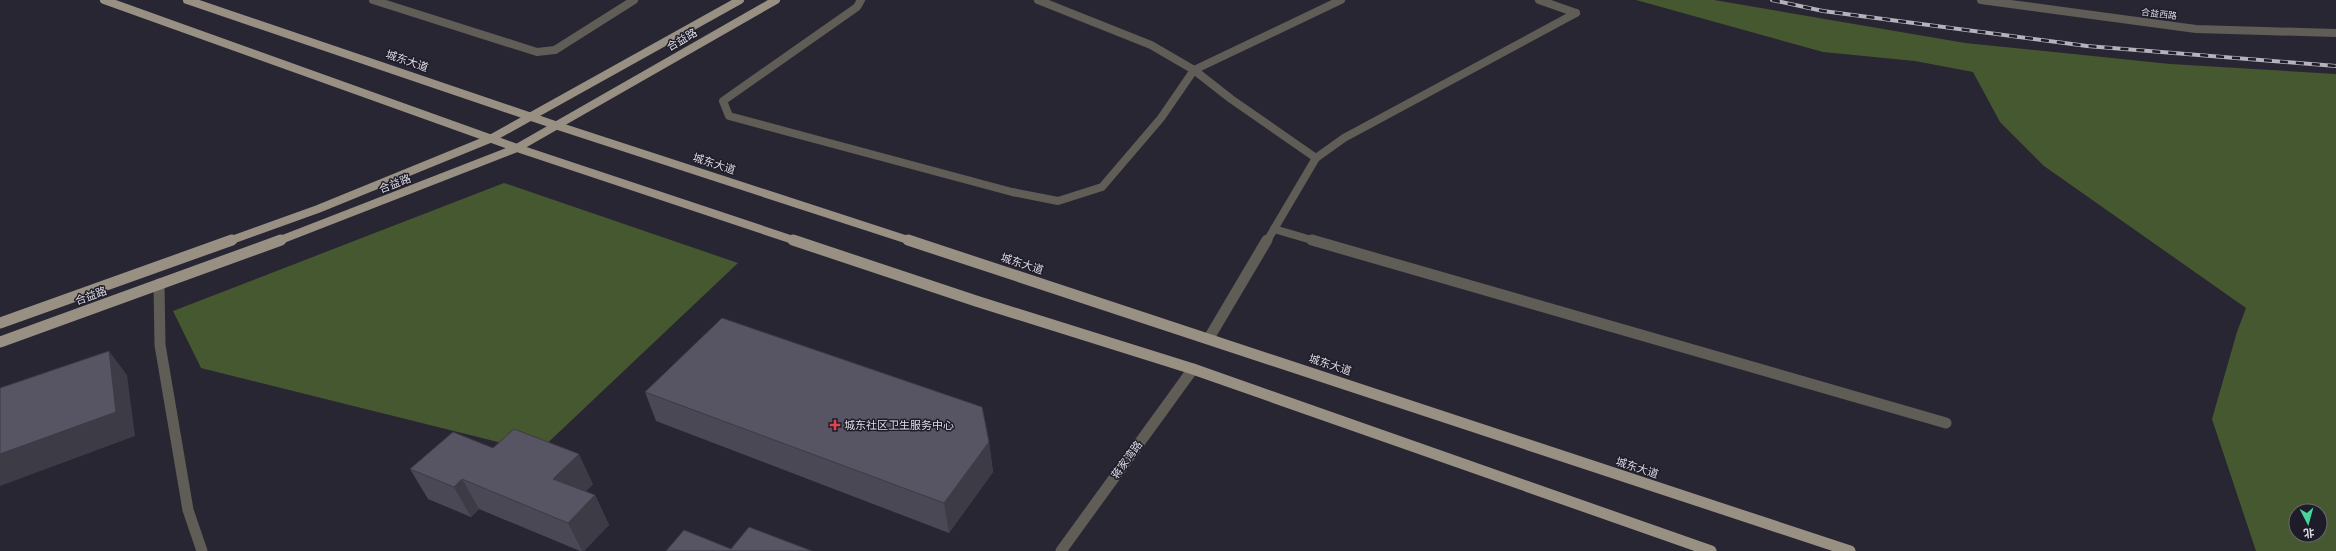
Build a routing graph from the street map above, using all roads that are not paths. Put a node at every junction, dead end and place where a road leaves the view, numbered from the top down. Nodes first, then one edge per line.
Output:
1 (104, 0) edge
2 (187, 0) edge
3 (373, 0) edge
4 (634, 0) edge
5 (740, 0) edge
6 (776, 0) edge
7 (861, 0) edge
8 (1038, 0) edge
9 (1341, 0) edge
10 (1539, 0) edge
11 (1981, 0) edge
12 (2033, 0) edge
13 (2036, 8) junction
14 (2336, 32) edge
15 (1194, 70) junction
16 (533, 116) junction
17 (558, 126) junction
18 (492, 138) junction
19 (517, 148) junction
20 (1316, 158) junction
21 (1274, 229) junction
22 (159, 284) junction
23 (0, 323) edge
24 (1209, 338) junction
25 (0, 342) edge
26 (1193, 369) junction
27 (1946, 423) dead end
28 (202, 551) edge
29 (1061, 551) edge
30 (1711, 551) edge
31 (1850, 551) edge

1 - 18 main road
2 - 16 main road, 城东大道
3 - 4 street
5 - 16 main road, 合益路
6 - 17 main road, 合益路
7 - 15 street
8 - 15 street
9 - 15 street
10 - 20 street
11 - 13 street, 合益西路
12 - 13 street
13 - 14 street, 合益西路
15 - 20 street
16 - 17 main road, 城东大道
16 - 18 main road, 合益路
17 - 19 main road, 合益路
17 - 24 main road, 城东大道
18 - 19 main road
18 - 23 main road, 合益路
19 - 22 main road, 合益路
19 - 26 main road
20 - 21 street
21 - 24 street
21 - 27 street
22 - 25 main road, 合益路
22 - 28 street
24 - 31 main road, 城东大道
26 - 29 street, 蒋家湾路
26 - 30 main road

